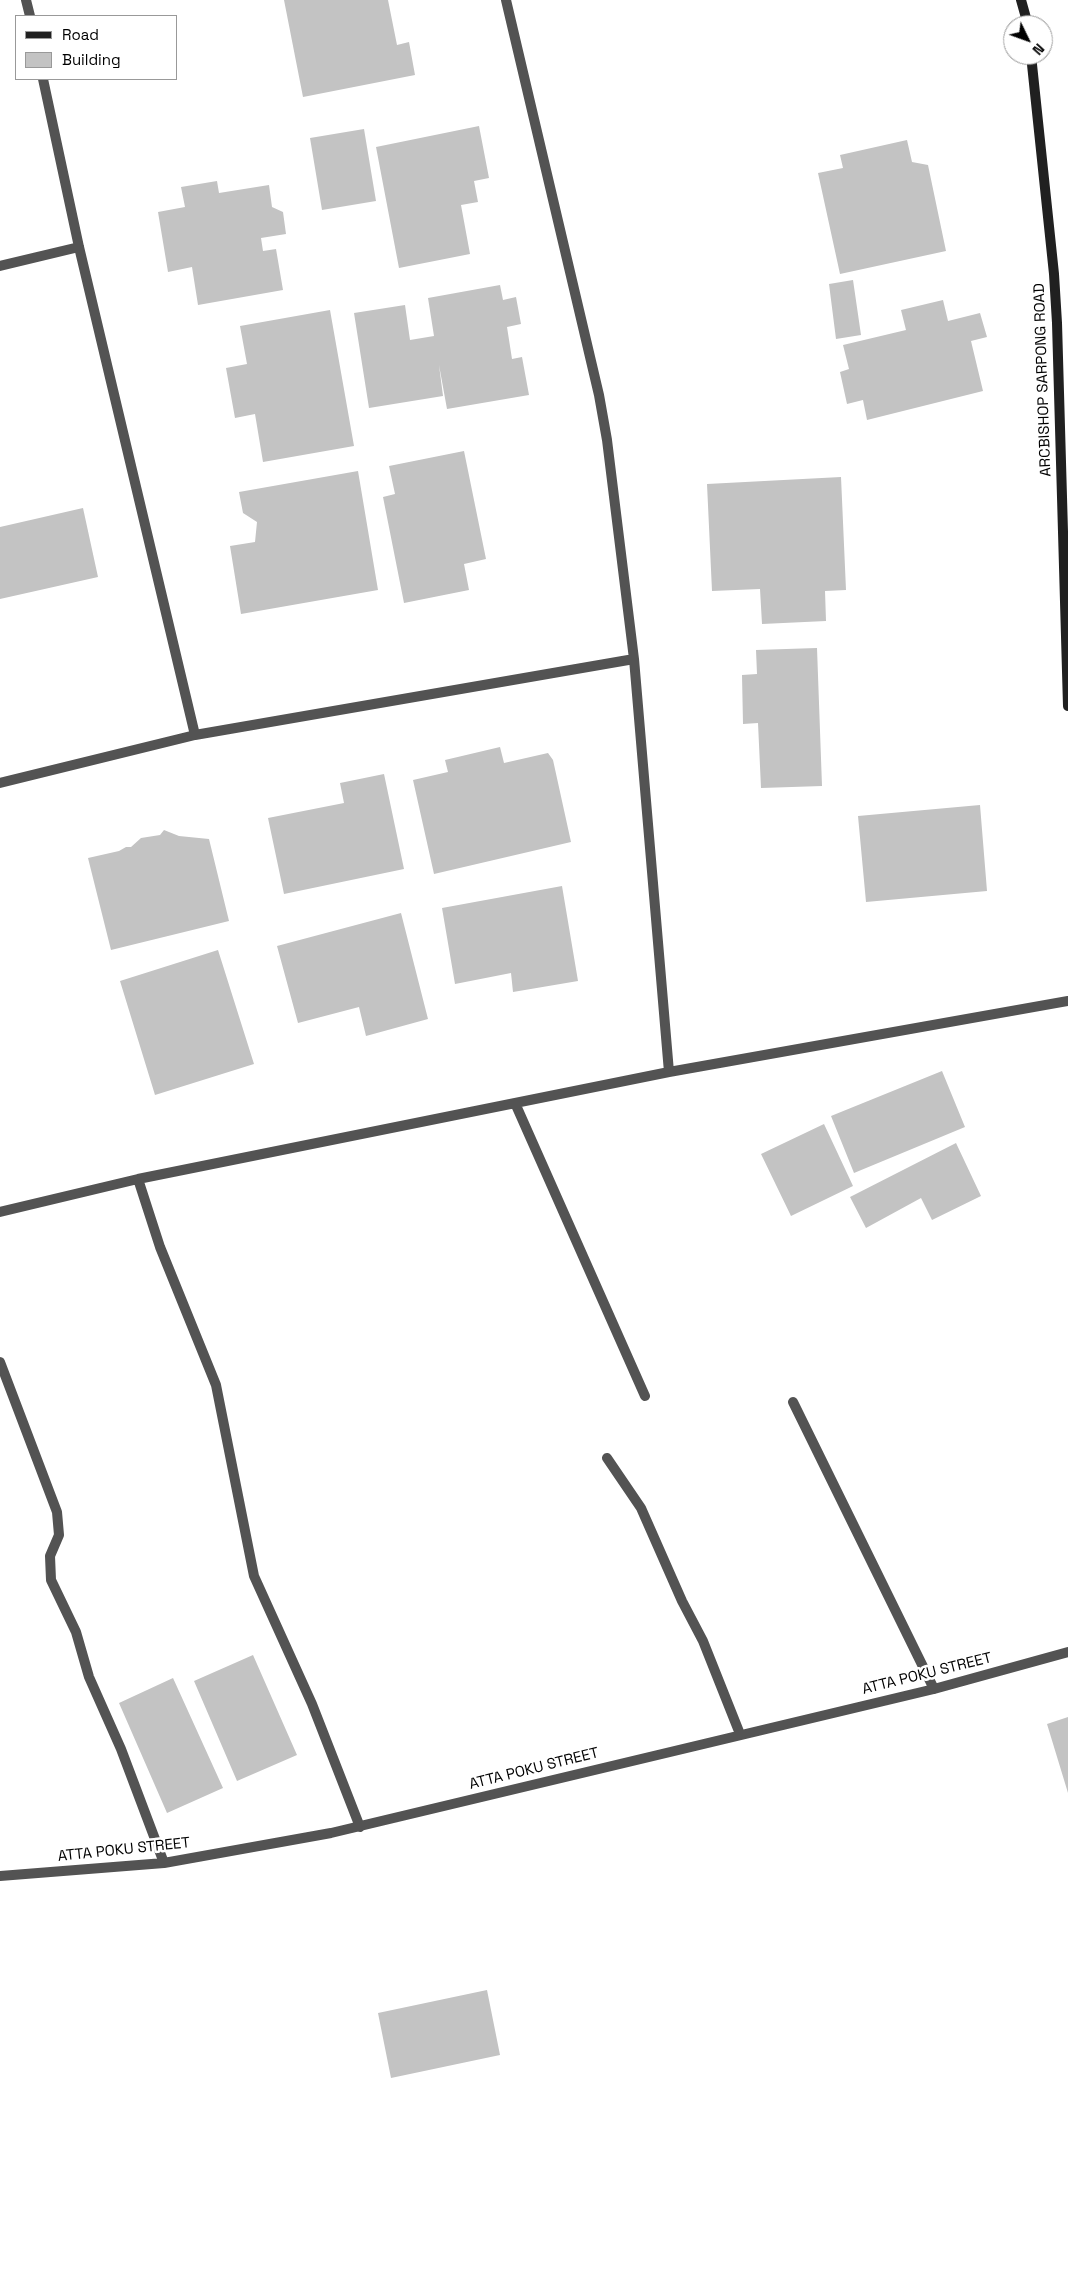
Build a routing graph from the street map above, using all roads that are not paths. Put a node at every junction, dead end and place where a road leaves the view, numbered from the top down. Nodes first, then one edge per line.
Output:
1 (26, 0) edge
2 (506, 0) edge
3 (1021, 0) edge
4 (30, 15) edge
5 (1025, 15) edge
6 (1032, 65) edge
7 (43, 80) edge
8 (79, 247) junction
9 (0, 266) edge
10 (634, 659) junction
11 (1068, 706) edge
12 (195, 735) junction
13 (0, 783) edge
14 (1068, 1001) edge
15 (669, 1072) junction
16 (515, 1103) junction
17 (138, 1179) junction
18 (0, 1212) edge
19 (0, 1362) edge
20 (645, 1396) dead end
21 (793, 1402) dead end
22 (607, 1458) dead end
23 (1068, 1652) edge
24 (934, 1689) junction
25 (740, 1734) junction
26 (360, 1827) junction
27 (164, 1863) junction
28 (0, 1876) edge

1 - 4 street
2 - 10 street
3 - 5 street
6 - 11 street, ARCBISHOP SARPONG ROAD
7 - 8 street
8 - 9 street
8 - 12 street
10 - 12 street
10 - 15 street
12 - 13 street
14 - 15 street
15 - 16 street
16 - 17 street
16 - 20 street
17 - 18 street
17 - 26 street
19 - 27 street
21 - 24 street
22 - 25 street
23 - 24 street, ATTA POKU STREET
24 - 25 street, ATTA POKU STREET
25 - 26 street, ATTA POKU STREET
26 - 27 street, ATTA POKU STREET
27 - 28 street, ATTA POKU STREET

